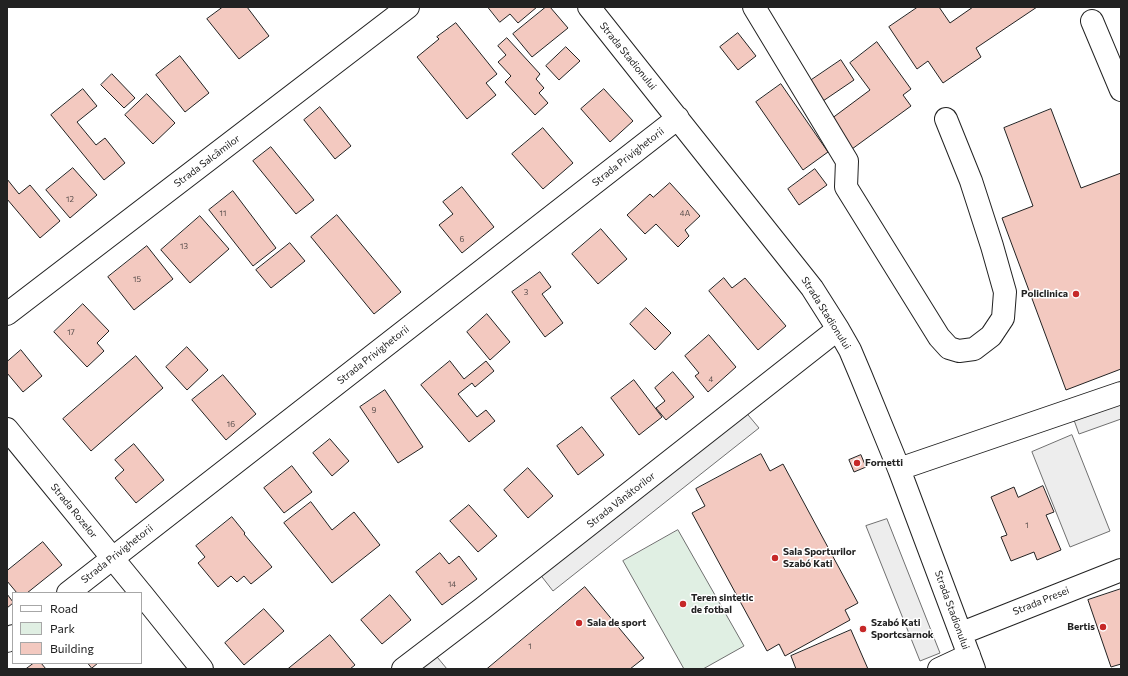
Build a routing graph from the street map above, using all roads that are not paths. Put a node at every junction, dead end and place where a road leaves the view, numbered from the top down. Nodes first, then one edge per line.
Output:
1 (408, 7) edge
2 (589, 7) edge
3 (754, 7) edge
4 (1092, 21) dead end
5 (1121, 90) edge
6 (678, 118) junction
7 (946, 119) dead end
8 (7, 314) edge
9 (838, 329) junction
10 (1121, 393) edge
11 (7, 429) edge
12 (899, 469) junction
13 (113, 558) junction
14 (1121, 570) edge
15 (69, 592) edge
16 (140, 592) edge
17 (142, 594) edge
18 (962, 633) junction
19 (972, 662) edge
20 (202, 669) edge
21 (403, 669) edge
22 (939, 669) edge

1 - 8 street, Strada Salcâmilor
2 - 6 street, Strada Stadionului
3 - 7 street
4 - 5 street
6 - 9 street, Strada Stadionului
6 - 13 street, Strada Privighetorii
9 - 12 street, Strada Stadionului
9 - 21 street, Strada Vânătorilor
10 - 12 street
11 - 13 street, Strada Rozelor
12 - 18 street, Strada Stadionului
13 - 15 street, Strada Privighetorii
13 - 16 street, Strada Rozelor
14 - 18 street, Strada Presei
17 - 20 street, Strada Rozelor
18 - 19 street, Strada Stadionului
19 - 22 street

